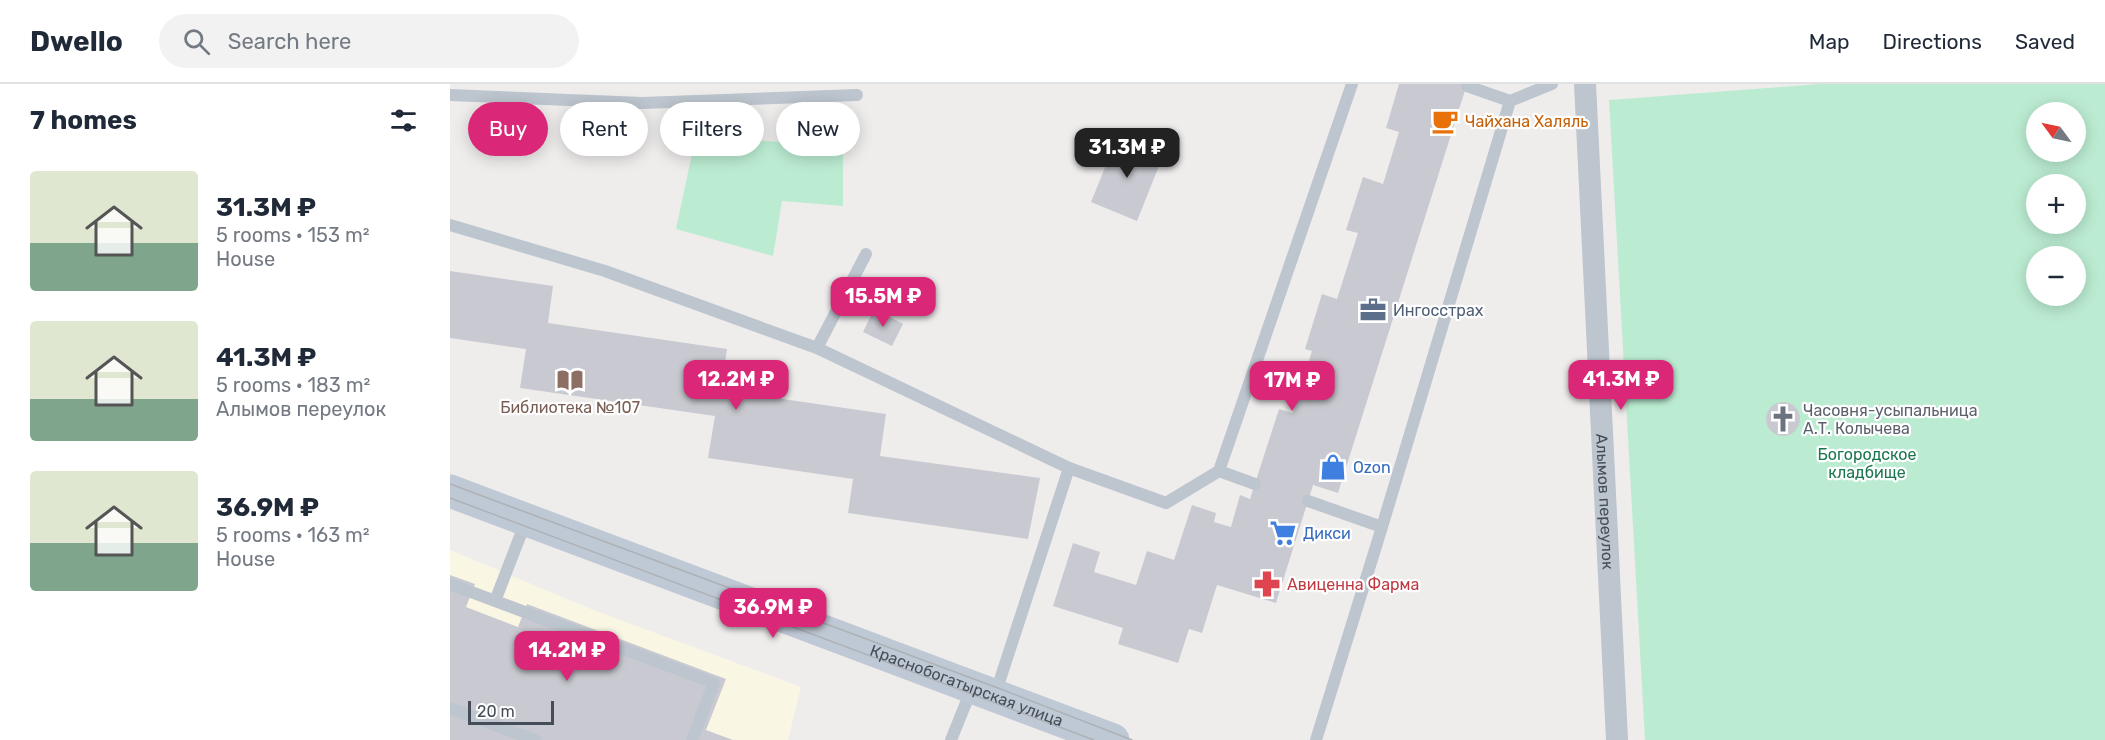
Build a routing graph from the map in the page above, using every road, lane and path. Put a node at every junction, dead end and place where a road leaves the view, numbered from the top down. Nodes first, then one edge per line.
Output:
1 (1352, 84) edge
2 (1552, 84) edge
3 (1585, 84) edge
4 (1467, 86) dead end
5 (450, 95) edge
6 (857, 95) dead end
7 (1510, 101) junction
8 (450, 225) edge
9 (866, 254) dead end
10 (817, 348) junction
11 (1069, 468) junction
12 (1219, 471) junction
13 (1255, 484) dead end
14 (450, 491) edge
15 (1308, 501) dead end
16 (526, 520) junction
17 (1382, 527) junction
18 (450, 584) edge
19 (495, 601) junction
20 (984, 690) junction
21 (450, 708) edge
22 (535, 740) edge
23 (692, 740) edge
24 (951, 740) edge
25 (1113, 740) edge
26 (1316, 740) edge
27 (1617, 740) edge

1 - 12 lane
2 - 7 lane
3 - 27 street, Алымов переулок
4 - 7 lane
5 - 6 lane
7 - 17 lane
8 - 10 lane
9 - 10 lane
10 - 11 lane
11 - 12 lane
11 - 20 lane
12 - 13 lane
14 - 16 main road, Краснобогатырская улица
15 - 17 lane
16 - 19 lane
16 - 20 main road, Краснобогатырская улица
17 - 26 lane
18 - 19 lane
19 - 23 lane
20 - 24 lane
20 - 25 main road, Краснобогатырская улица
21 - 22 lane

